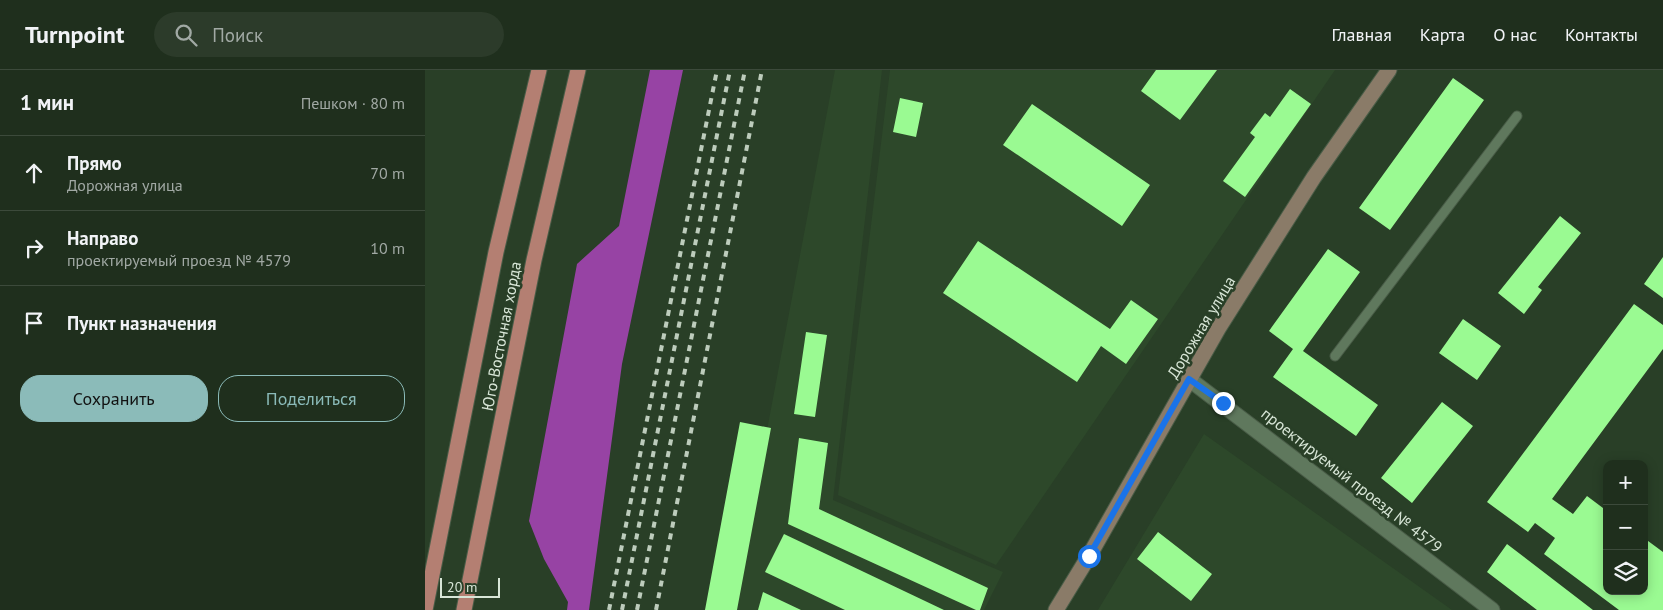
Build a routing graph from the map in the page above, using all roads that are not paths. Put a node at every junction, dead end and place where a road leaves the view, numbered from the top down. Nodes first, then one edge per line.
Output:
1 (539, 70) edge
2 (578, 70) edge
3 (1389, 70) edge
4 (1517, 116) dead end
5 (1335, 356) dead end
6 (1189, 379) junction
7 (425, 610) edge
8 (465, 610) edge
9 (1056, 610) edge
10 (1492, 610) edge

1 - 7 main road, Юго-Восточная хорда
2 - 8 main road, Юго-Восточная хорда
3 - 6 main road, Дорожная улица
4 - 5 lane
6 - 9 main road, Дорожная улица
6 - 10 street, проектируемый проезд № 4579

